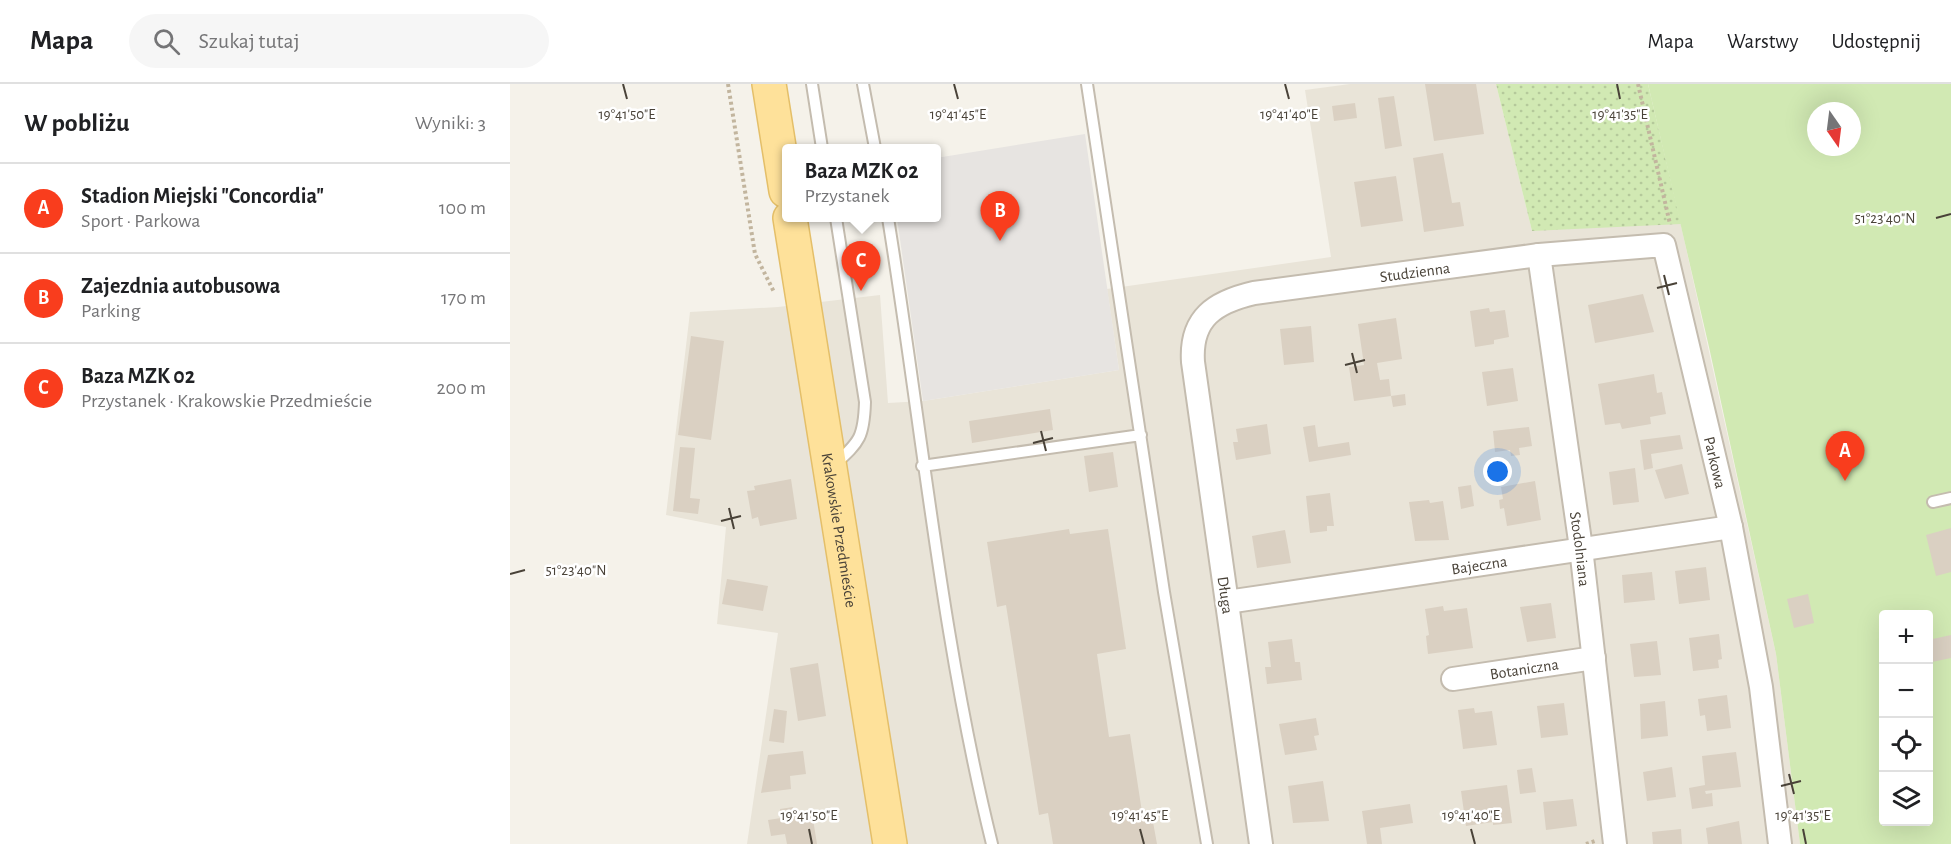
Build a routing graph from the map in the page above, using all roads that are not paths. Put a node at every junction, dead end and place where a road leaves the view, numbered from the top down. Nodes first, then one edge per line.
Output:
1 (769, 84) edge
2 (812, 84) edge
3 (863, 84) edge
4 (1087, 84) edge
5 (821, 144) edge
6 (874, 144) edge
7 (782, 165) edge
8 (791, 222) edge
9 (837, 222) edge
10 (889, 222) edge
11 (1664, 245) joint
12 (1539, 255) junction
13 (1192, 346) joint
14 (1141, 435) junction
15 (922, 466) junction
16 (831, 467) junction
17 (1951, 498) edge
18 (1933, 502) dead end
19 (1731, 527) junction
20 (1581, 548) junction
21 (1227, 602) junction
22 (1594, 658) junction
23 (1453, 679) dead end
24 (890, 844) edge
25 (992, 844) edge
26 (1207, 844) edge
27 (1261, 844) edge
28 (1615, 844) edge
29 (1779, 844) edge

1 - 7 main road
2 - 5 lane
3 - 6 lane
4 - 14 lane
8 - 16 main road, Krakowskie Przedmieście
9 - 16 lane
10 - 15 lane
11 - 12 street, Studzienna
11 - 19 street, Parkowa
12 - 13 street, Studzienna
12 - 20 street, Stodolniana
13 - 21 street, Długa
14 - 15 lane
14 - 26 lane
15 - 25 lane
16 - 24 main road, Krakowskie Przedmieście
17 - 18 lane
19 - 20 street, Bajeczna
19 - 29 street, Parkowa
20 - 21 street, Bajeczna
20 - 22 street, Stodolniana
21 - 27 street, Długa
22 - 23 street, Botaniczna
22 - 28 street, Stodolniana

